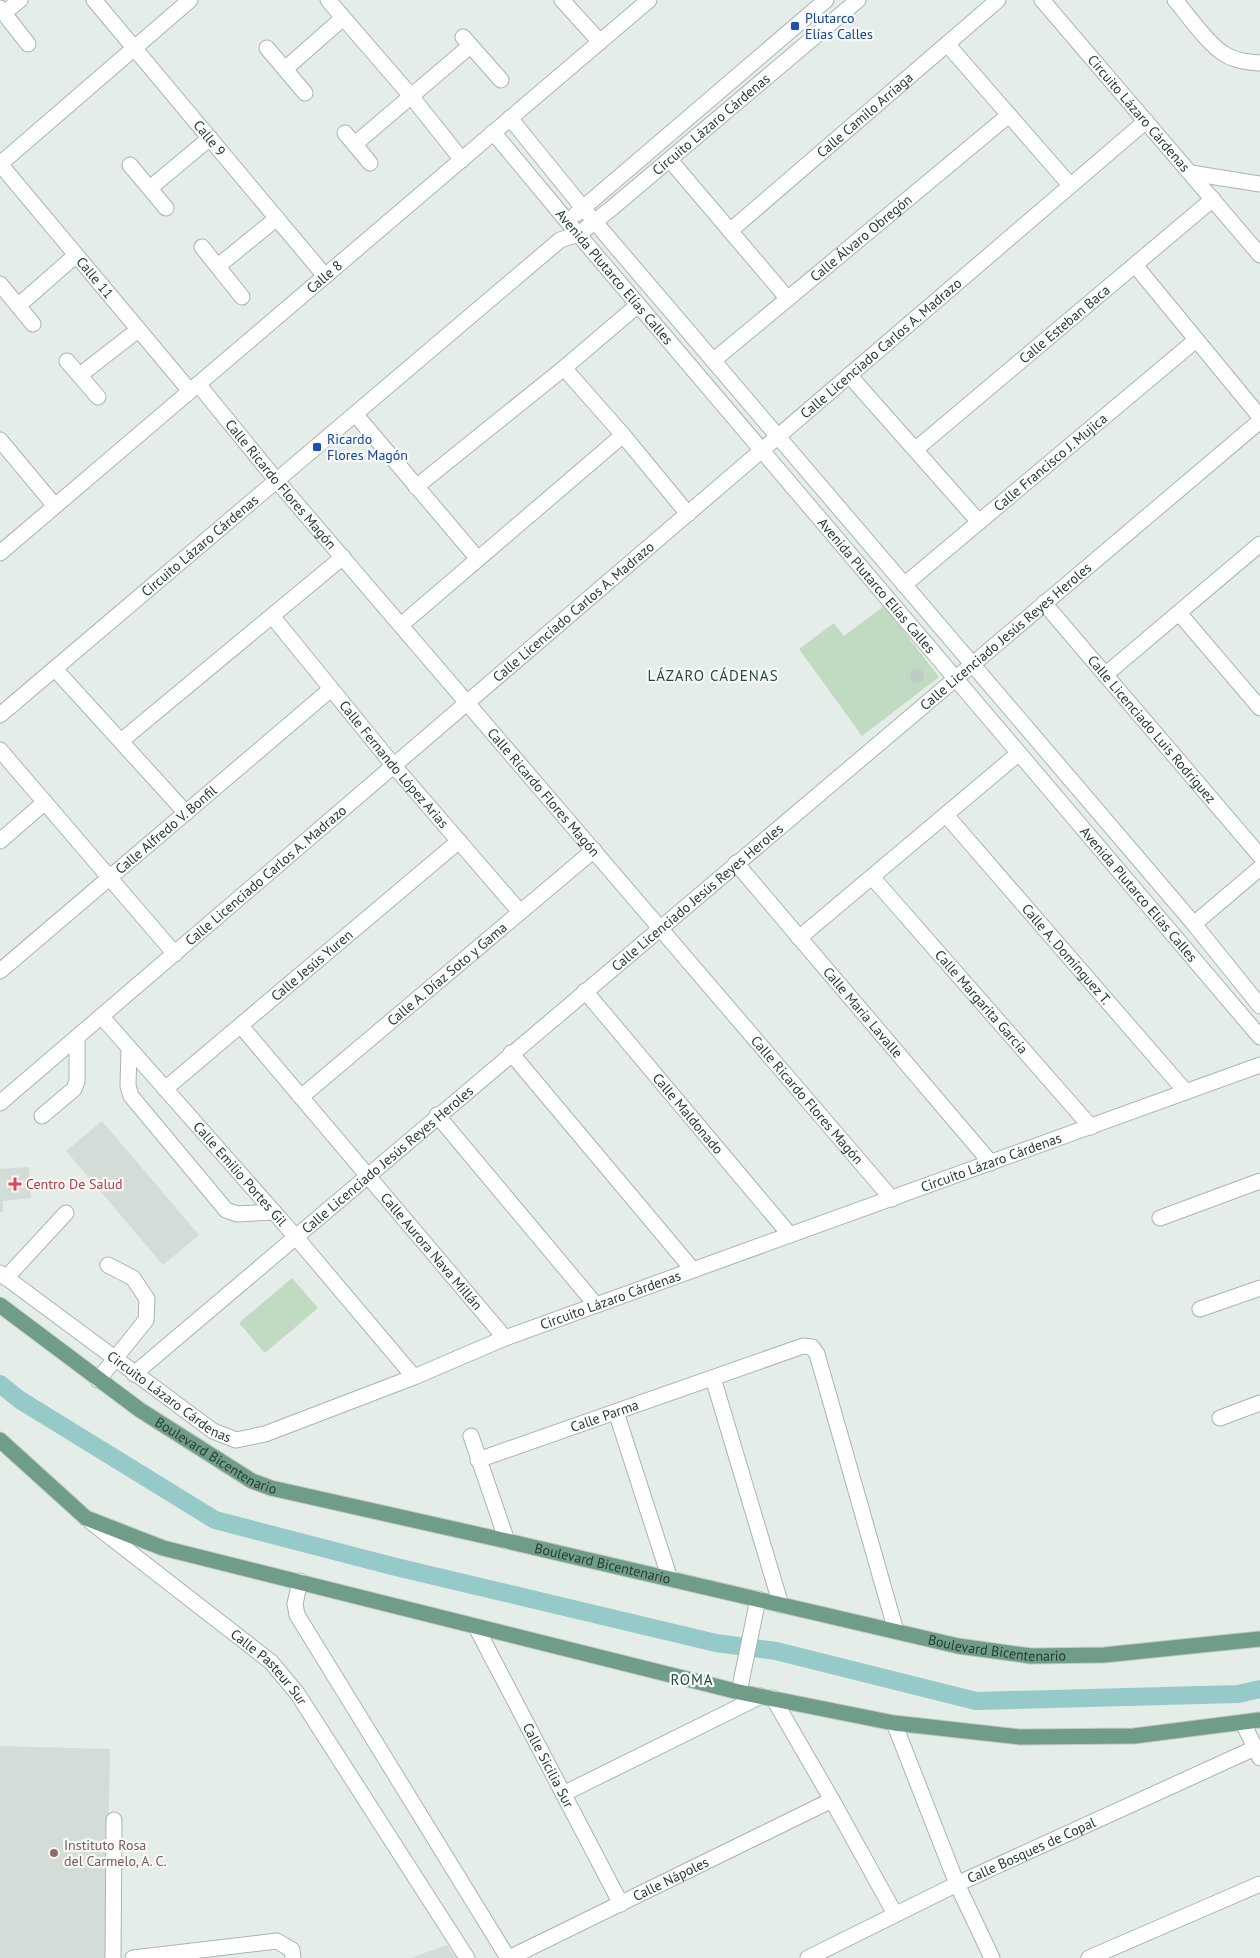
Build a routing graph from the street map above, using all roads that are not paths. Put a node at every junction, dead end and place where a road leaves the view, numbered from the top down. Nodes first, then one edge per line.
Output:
1 (20, 0) edge
2 (94, 0) edge
3 (190, 0) edge
4 (328, 0) edge
5 (562, 0) edge
6 (649, 0) edge
7 (826, 0) edge
8 (858, 0) edge
9 (998, 0) edge
10 (1042, 0) edge
11 (1175, 0) edge
12 (2, 11) edge
13 (343, 18) junction
14 (600, 42) junction
15 (28, 44) dead end
16 (947, 44) junction
17 (135, 48) junction
18 (267, 48) dead end
19 (1260, 63) edge
20 (285, 69) junction
21 (501, 80) dead end
22 (305, 93) dead end
23 (410, 96) junction
24 (1009, 115) junction
25 (510, 118) junction
26 (1146, 121) junction
27 (494, 132) junction
28 (210, 138) junction
29 (462, 160) junction
30 (670, 160) junction
31 (370, 163) dead end
32 (0, 164) edge
33 (130, 165) dead end
34 (1191, 173) junction
35 (1260, 184) edge
36 (1070, 185) junction
37 (150, 188) junction
38 (1213, 199) junction
39 (166, 208) dead end
40 (583, 208) junction
41 (276, 218) junction
42 (567, 221) junction
43 (595, 222) junction
44 (730, 231) junction
45 (579, 234) junction
46 (560, 240) junction
47 (202, 247) dead end
48 (76, 255) junction
49 (1260, 255) edge
50 (1135, 265) junction
51 (218, 266) junction
52 (325, 276) junction
53 (0, 284) edge
54 (242, 297) dead end
55 (788, 299) junction
56 (19, 305) junction
57 (638, 305) junction
58 (34, 324) dead end
59 (138, 330) junction
60 (1196, 340) junction
61 (714, 360) junction
62 (68, 361) dead end
63 (564, 368) junction
64 (80, 375) junction
65 (849, 375) junction
66 (194, 388) junction
67 (98, 397) dead end
68 (356, 415) junction
69 (1260, 417) edge
70 (1260, 420) edge
71 (623, 435) junction
72 (778, 436) junction
73 (0, 440) edge
74 (916, 449) junction
75 (762, 450) junction
76 (277, 481) junction
77 (416, 487) junction
78 (55, 506) junction
79 (688, 514) junction
80 (978, 522) junction
81 (1257, 552) edge
82 (0, 553) edge
83 (343, 557) junction
84 (478, 559) junction
85 (904, 584) junction
86 (1044, 603) junction
87 (1179, 613) junction
88 (272, 616) junction
89 (401, 625) junction
90 (972, 664) junction
91 (55, 668) junction
92 (1105, 675) junction
93 (955, 678) junction
94 (331, 689) junction
95 (468, 702) junction
96 (1260, 708) edge
97 (0, 715) edge
98 (120, 741) junction
99 (0, 750) edge
100 (1019, 753) junction
101 (394, 766) junction
102 (45, 802) junction
103 (186, 813) junction
104 (946, 815) junction
105 (0, 841) edge
106 (459, 842) junction
107 (594, 850) junction
108 (1260, 856) edge
109 (736, 863) junction
110 (1260, 868) edge
111 (872, 877) junction
112 (110, 878) junction
113 (520, 912) junction
114 (1194, 924) junction
115 (660, 927) junction
116 (799, 938) junction
117 (175, 954) junction
118 (0, 971) edge
119 (585, 991) junction
120 (1260, 1006) edge
121 (102, 1017) junction
122 (240, 1026) junction
123 (1260, 1037) edge
124 (77, 1038) junction
125 (129, 1048) junction
126 (511, 1053) junction
127 (1260, 1065) edge
128 (166, 1089) junction
129 (1186, 1092) junction
130 (301, 1097) junction
131 (0, 1103) edge
132 (437, 1115) junction
133 (42, 1116) dead end
134 (1091, 1127) junction
135 (991, 1163) junction
136 (367, 1175) junction
137 (1260, 1181) edge
138 (892, 1199) junction
139 (66, 1212) dead end
140 (274, 1212) junction
141 (1160, 1218) dead end
142 (790, 1235) junction
143 (295, 1236) junction
144 (108, 1264) dead end
145 (693, 1270) junction
146 (3, 1276) edge
147 (1260, 1288) edge
148 (0, 1305) edge
149 (596, 1305) junction
150 (1200, 1309) dead end
151 (506, 1338) junction
152 (115, 1360) junction
153 (134, 1374) junction
154 (414, 1377) junction
155 (712, 1378) junction
156 (98, 1380) junction
157 (1260, 1402) edge
158 (616, 1412) junction
159 (1220, 1418) dead end
160 (470, 1436) dead end
161 (0, 1440) edge
162 (478, 1460) junction
163 (86, 1518) junction
164 (507, 1541) junction
165 (670, 1579) junction
166 (300, 1581) junction
167 (758, 1599) junction
168 (782, 1605) junction
169 (476, 1627) junction
170 (896, 1631) junction
171 (1260, 1639) edge
172 (739, 1692) junction
173 (767, 1697) junction
174 (1260, 1720) edge
175 (894, 1723) junction
176 (1244, 1723) junction
177 (1258, 1753) edge
178 (563, 1794) junction
179 (832, 1800) junction
180 (114, 1820) dead end
181 (956, 1884) junction
182 (1260, 1884) edge
183 (621, 1904) junction
184 (895, 1914) junction
185 (840, 1951) edge
186 (113, 1958) edge
187 (133, 1958) edge
188 (293, 1958) edge
189 (467, 1958) edge
190 (508, 1958) edge
191 (808, 1958) edge
192 (992, 1958) edge
193 (1089, 1958) edge

1 - 12 street
2 - 17 street, Calle 9
3 - 17 street
4 - 13 street
5 - 14 street
6 - 14 street, Calle 8
7 - 40 street, Circuito Lázaro Cárdenas
8 - 30 street, Circuito Lázaro Cárdenas
9 - 16 street, Calle Camilo Arriaga
10 - 26 street, Circuito Lázaro Cárdenas
11 - 19 street
12 - 15 street
13 - 20 street
13 - 23 street
14 - 25 street, Calle 8
16 - 24 street
16 - 44 street, Calle Camilo Arriaga
17 - 28 street, Calle 9
17 - 32 street
18 - 20 street
20 - 22 street
21 - 23 street
23 - 29 street
23 - 31 street
24 - 36 street
24 - 55 street, Calle Álvaro Obregón
25 - 27 street, Calle 8
25 - 40 street, Avenida Plutarco Elías Calles
26 - 34 street, Circuito Lázaro Cárdenas
26 - 36 street, Calle Licenciado Carlos A. Madrazo
27 - 29 street, Calle 8
27 - 42 street, Avenida Plutarco Elías Calles
28 - 37 street
28 - 41 street, Calle 9
29 - 52 street, Calle 8
30 - 43 street, Circuito Lázaro Cárdenas
30 - 44 street
32 - 48 street, Calle 11
33 - 37 street
34 - 35 street, Circuito Lázaro Cárdenas
34 - 38 street
36 - 65 street, Calle Licenciado Carlos A. Madrazo
37 - 39 street
38 - 49 street
38 - 50 street, Calle Esteban Baca
40 - 42 street, Circuito Lázaro Cárdenas
40 - 43 street, Avenida Plutarco Elías Calles
41 - 51 street
41 - 52 street, Calle 9
42 - 45 street, Avenida Plutarco Elías Calles
42 - 46 street, Circuito Lázaro Cárdenas
43 - 45 street, Circuito Lázaro Cárdenas
43 - 61 street, Avenida Plutarco Elías Calles
44 - 55 street
45 - 46 street, Circuito Lázaro Cárdenas
45 - 57 street, Avenida Plutarco Elías Calles
46 - 68 street, Circuito Lázaro Cárdenas
47 - 51 street
48 - 56 street
48 - 59 street, Calle 11
50 - 60 street
50 - 74 street, Calle Esteban Baca
51 - 54 street
52 - 66 street, Calle 8
53 - 56 street
55 - 61 street, Calle Álvaro Obregón
56 - 58 street
57 - 63 street
57 - 75 street, Avenida Plutarco Elías Calles
59 - 64 street
59 - 66 street, Calle 11
60 - 69 street
60 - 80 street, Calle Francisco J. Mujica
61 - 72 street, Avenida Plutarco Elías Calles
62 - 64 street
63 - 71 street
63 - 77 street
64 - 67 street
65 - 72 street, Calle Licenciado Carlos A. Madrazo
65 - 74 street
66 - 76 street, Calle Ricardo Flores Magón
66 - 78 street, Calle 8
68 - 76 street, Circuito Lázaro Cárdenas
68 - 77 street
70 - 86 street, Calle Licenciado Jesús Reyes Heroles
71 - 79 street
71 - 84 street
72 - 75 street, Calle Licenciado Carlos A. Madrazo
72 - 85 street, Avenida Plutarco Elías Calles
73 - 78 street
74 - 80 street
75 - 79 street, Calle Licenciado Carlos A. Madrazo
75 - 93 street, Avenida Plutarco Elías Calles
76 - 83 street, Calle Ricardo Flores Magón
76 - 91 street, Circuito Lázaro Cárdenas
77 - 84 street
78 - 82 street, Calle 8
79 - 95 street, Calle Licenciado Carlos A. Madrazo
80 - 85 street, Calle Francisco J. Mujica
81 - 87 street
83 - 88 street
83 - 89 street, Calle Ricardo Flores Magón
84 - 89 street
85 - 90 street, Avenida Plutarco Elías Calles
86 - 90 street, Calle Licenciado Jesús Reyes Heroles
86 - 92 street, Calle Licenciado Luis Rodríguez
87 - 92 street
87 - 96 street
88 - 94 street, Calle Fernando López Arias
88 - 98 street
89 - 95 street, Calle Ricardo Flores Magón
90 - 93 street, Calle Licenciado Jesús Reyes Heroles
90 - 114 street, Avenida Plutarco Elías Calles
91 - 97 street, Circuito Lázaro Cárdenas
91 - 98 street
92 - 108 street, Calle Licenciado Luis Rodríguez
93 - 100 street, Avenida Plutarco Elías Calles
93 - 109 street, Calle Licenciado Jesús Reyes Heroles
94 - 101 street, Calle Fernando López Arias
94 - 103 street, Calle Alfredo V. Bonfil
95 - 101 street, Calle Licenciado Carlos A. Madrazo
95 - 107 street, Calle Ricardo Flores Magón
98 - 103 street
99 - 102 street
100 - 104 street
100 - 123 street, Avenida Plutarco Elías Calles
101 - 106 street, Calle Fernando López Arias
101 - 117 street, Calle Licenciado Carlos A. Madrazo
102 - 105 street
102 - 112 street
103 - 112 street, Calle Alfredo V. Bonfil
104 - 111 street
104 - 129 street, Calle A. Domínguez T.
106 - 113 street, Calle Fernando López Arias
106 - 122 street, Calle Jesús Yuren
107 - 113 street, Calle A. Díaz Soto y Gama
107 - 115 street, Calle Ricardo Flores Magón
109 - 115 street, Calle Licenciado Jesús Reyes Heroles
109 - 116 street, Calle María Lavalle
110 - 114 street
111 - 116 street
111 - 134 street, Calle Margarita García
112 - 117 street
112 - 118 street, Calle Alfredo V. Bonfil
113 - 130 street, Calle A. Díaz Soto y Gama
114 - 120 street, Avenida Plutarco Elías Calles
115 - 119 street, Calle Licenciado Jesús Reyes Heroles
115 - 138 street, Calle Ricardo Flores Magón
116 - 135 street, Calle María Lavalle
117 - 121 street, Calle Licenciado Carlos A. Madrazo
119 - 126 street, Calle Licenciado Jesús Reyes Heroles
119 - 142 street, Calle Maldonado
121 - 124 street, Calle Licenciado Carlos A. Madrazo
121 - 125 street, Calle Emilio Portes Gil
122 - 128 street, Calle Jesús Yuren
122 - 130 street, Calle Aurora Nava Millán
124 - 131 street, Calle Licenciado Carlos A. Madrazo
124 - 133 street
125 - 128 street, Calle Emilio Portes Gil
125 - 140 street
126 - 132 street, Calle Licenciado Jesús Reyes Heroles
126 - 145 street
127 - 129 street, Circuito Lázaro Cárdenas
128 - 140 street, Calle Emilio Portes Gil
129 - 134 street, Circuito Lázaro Cárdenas
130 - 136 street, Calle Aurora Nava Millán
132 - 136 street, Calle Licenciado Jesús Reyes Heroles
132 - 149 street
134 - 135 street, Circuito Lázaro Cárdenas
135 - 138 street, Circuito Lázaro Cárdenas
136 - 143 street, Calle Licenciado Jesús Reyes Heroles
136 - 151 street, Calle Aurora Nava Millán
137 - 141 street
138 - 142 street, Circuito Lázaro Cárdenas
139 - 146 street
140 - 143 street, Calle Emilio Portes Gil
142 - 145 street, Circuito Lázaro Cárdenas
143 - 153 street, Calle Licenciado Jesús Reyes Heroles
143 - 154 street, Calle Emilio Portes Gil
144 - 152 street
145 - 149 street, Circuito Lázaro Cárdenas
146 - 152 street, Circuito Lázaro Cárdenas
147 - 150 street
148 - 156 main road, Boulevard Bicentenario
149 - 151 street, Circuito Lázaro Cárdenas
151 - 154 street, Circuito Lázaro Cárdenas
152 - 153 street, Circuito Lázaro Cárdenas
152 - 156 street
153 - 154 street, Circuito Lázaro Cárdenas
155 - 158 street, Calle Parma
155 - 168 street
155 - 170 street, Calle Parma
156 - 164 main road, Boulevard Bicentenario
157 - 159 street
158 - 162 street, Calle Parma
158 - 165 street
160 - 162 street
161 - 163 main road, Calle Pasteur Sur
162 - 164 street
163 - 166 main road
163 - 189 street, Calle Pasteur Sur
164 - 165 main road, Boulevard Bicentenario
165 - 167 main road, Boulevard Bicentenario
166 - 169 main road
166 - 190 street
167 - 168 main road, Boulevard Bicentenario
167 - 172 street
168 - 170 main road, Boulevard Bicentenario
169 - 172 main road
169 - 178 street, Calle Sicilia Sur
170 - 171 main road, Boulevard Bicentenario
172 - 173 main road
173 - 175 main road
173 - 178 street
173 - 179 street
174 - 176 main road
175 - 176 main road
175 - 181 street
176 - 177 street
177 - 181 street, Calle Bosques de Copal
178 - 183 street, Calle Sicilia Sur
179 - 183 street, Calle Nápoles
179 - 184 street
180 - 186 street
181 - 184 street, Calle Bosques de Copal
181 - 192 street
182 - 193 street
183 - 190 street, Calle Nápoles
184 - 185 street, Calle Bosques de Copal
185 - 191 street, Calle Bosques de Copal
187 - 188 street

